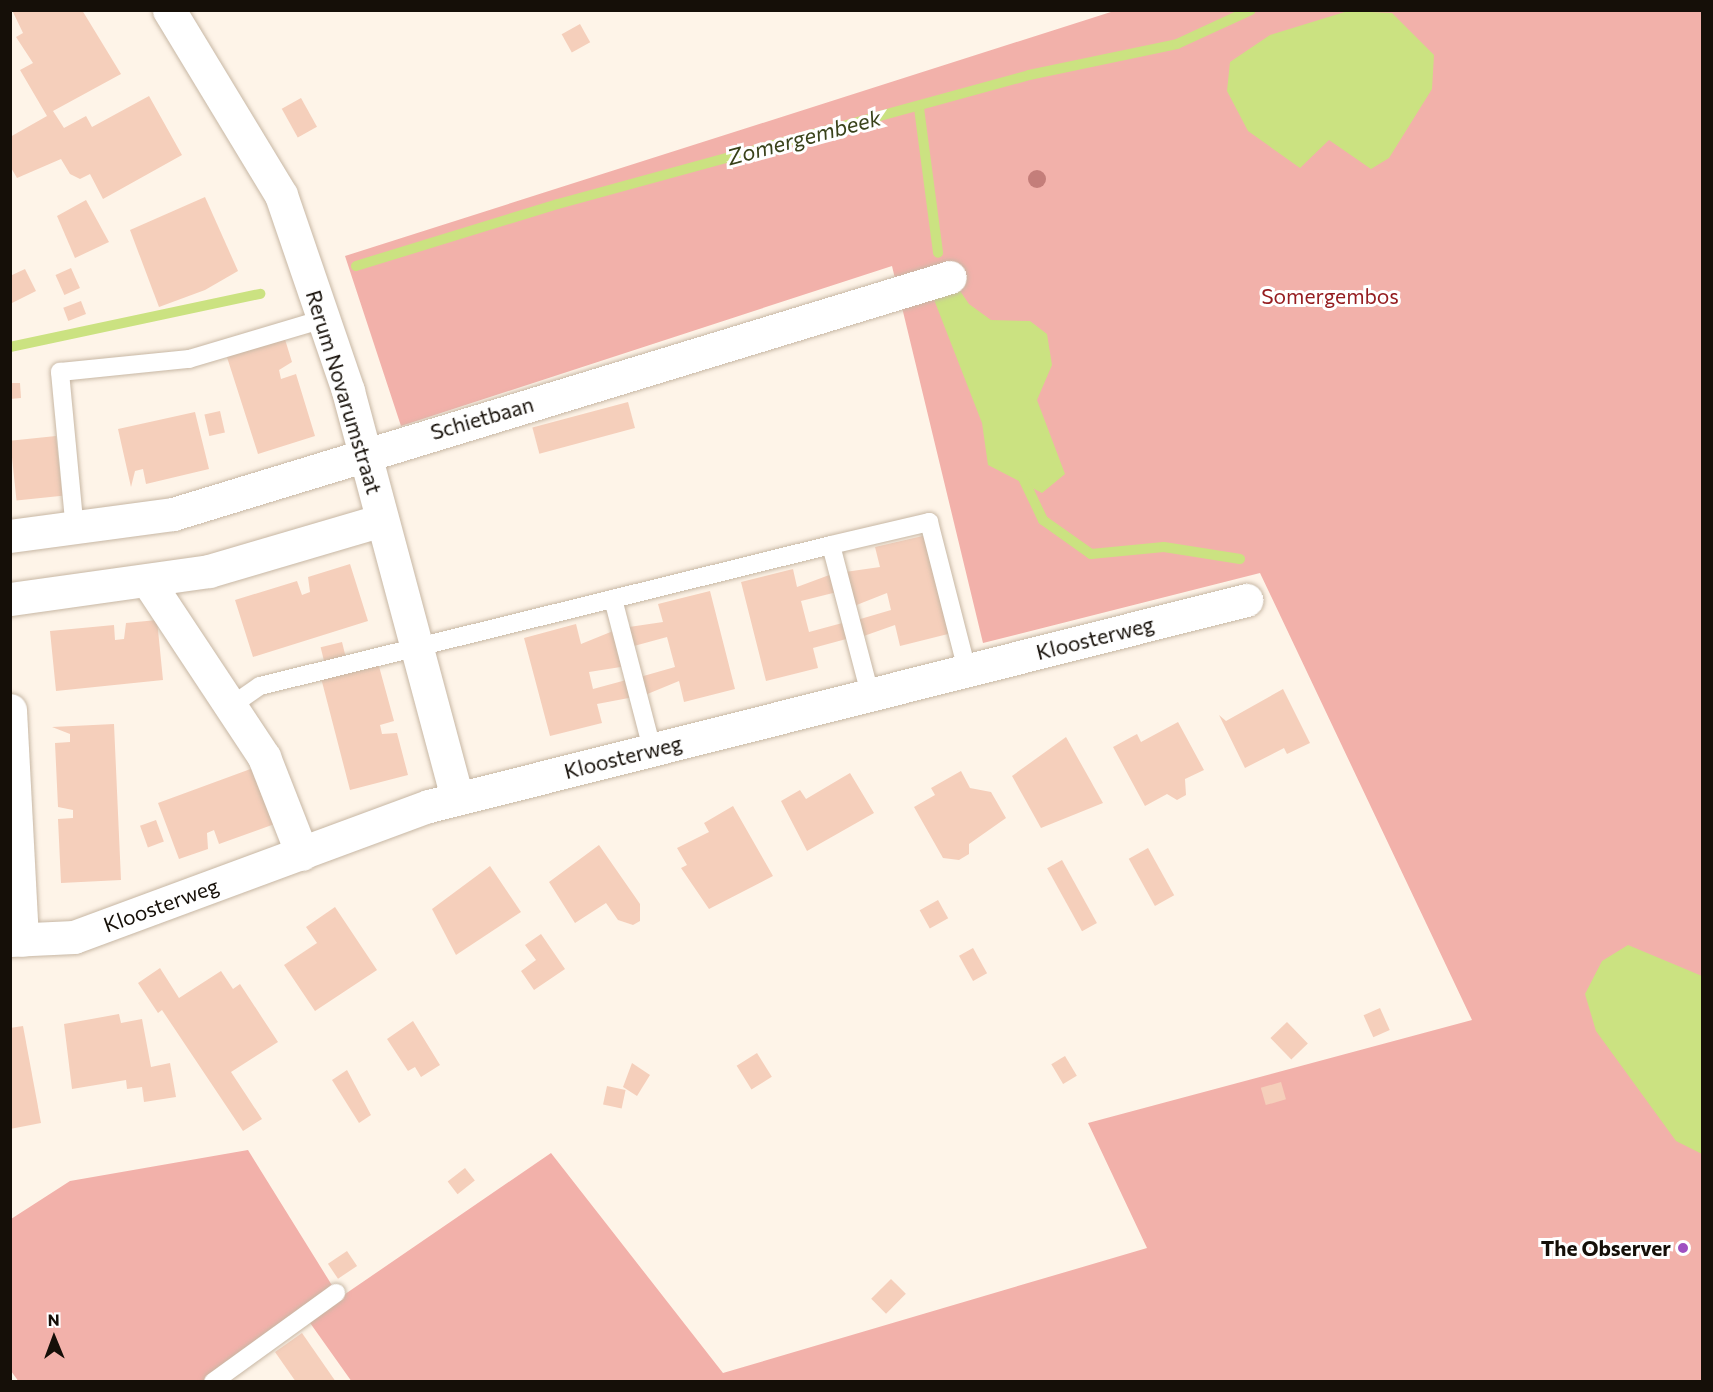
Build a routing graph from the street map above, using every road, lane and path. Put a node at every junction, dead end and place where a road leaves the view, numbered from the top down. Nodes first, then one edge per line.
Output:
1 (169, 10) edge
2 (937, 281) dead end
3 (323, 318) junction
4 (365, 452) junction
5 (382, 520) junction
6 (75, 531) junction
7 (10, 536) edge
8 (831, 545) junction
9 (148, 583) junction
10 (10, 599) edge
11 (613, 599) junction
12 (1246, 600) dead end
13 (418, 647) junction
14 (967, 670) junction
15 (870, 694) junction
16 (237, 702) junction
17 (10, 710) edge
18 (652, 749) junction
19 (457, 799) junction
20 (302, 854) junction
21 (16, 940) edge
22 (336, 1293) dead end
23 (213, 1382) edge

1 - 3 street, Rerum Novarumstraat
2 - 4 street, Schietbaan
3 - 4 street, Rerum Novarumstraat
3 - 6 lane
4 - 5 street, Rerum Novarumstraat
4 - 6 street, Schietbaan
5 - 9 street
5 - 13 street, Rerum Novarumstraat
6 - 7 street, Schietbaan
8 - 11 lane
8 - 14 lane
8 - 15 lane
9 - 10 street
9 - 16 street
11 - 13 lane
11 - 18 lane
12 - 14 street, Kloosterweg
13 - 16 lane
13 - 19 street, Rerum Novarumstraat
14 - 15 street, Kloosterweg
15 - 18 street, Kloosterweg
16 - 20 street
17 - 21 street
18 - 19 street, Kloosterweg
19 - 20 street, Kloosterweg
20 - 21 street, Kloosterweg
22 - 23 lane

